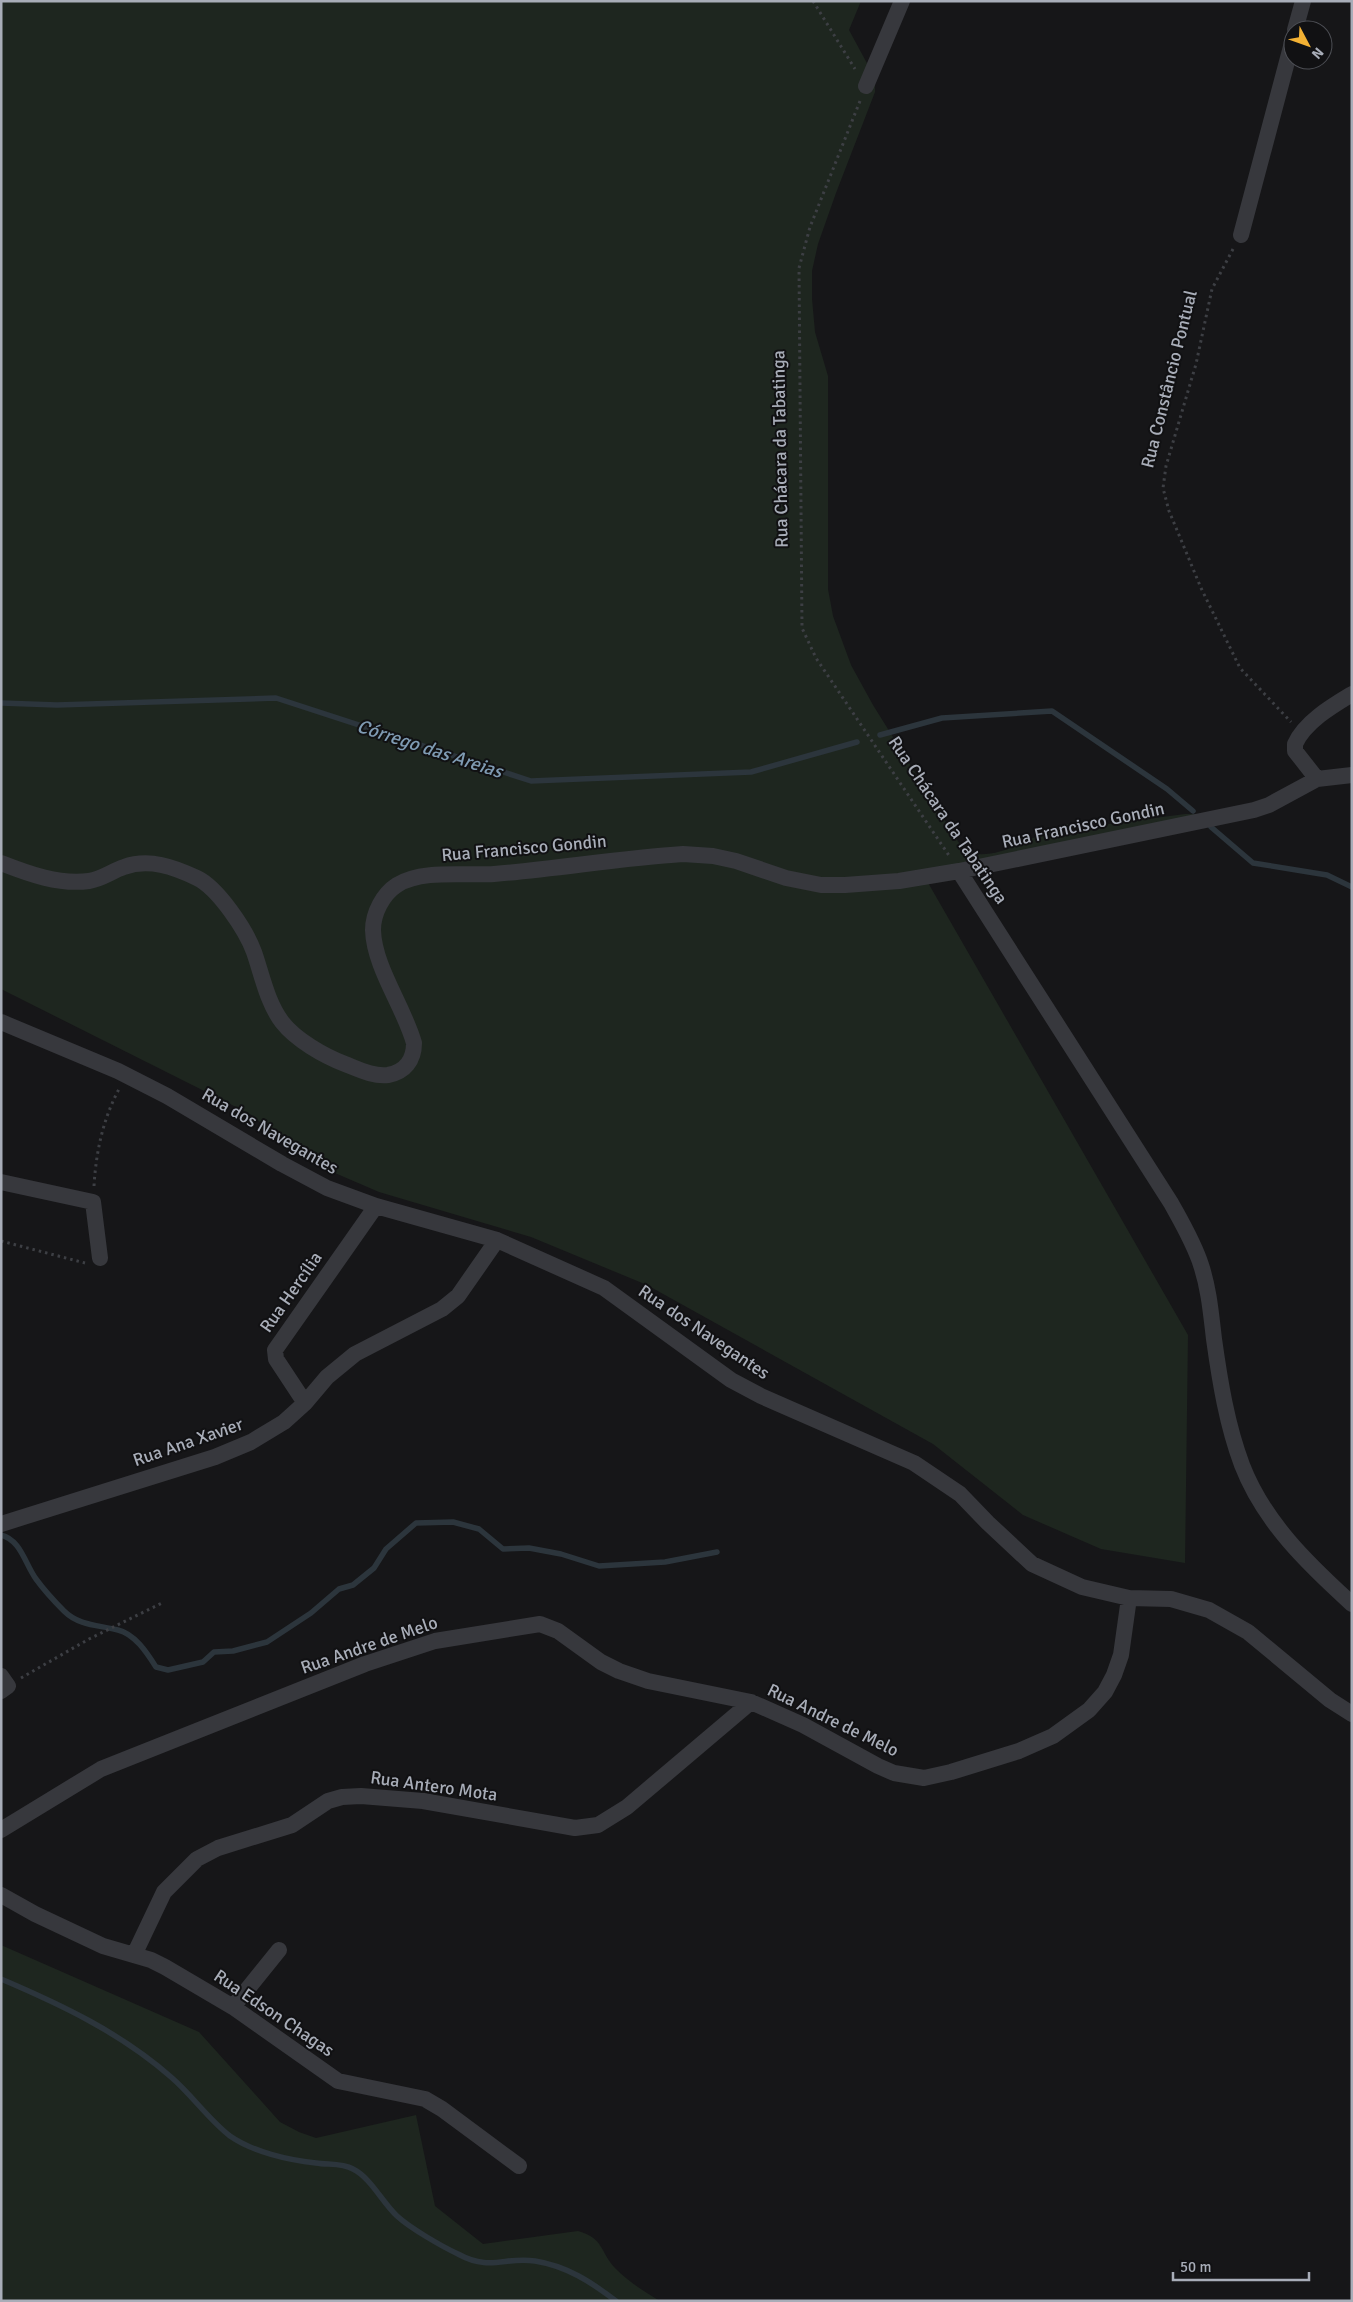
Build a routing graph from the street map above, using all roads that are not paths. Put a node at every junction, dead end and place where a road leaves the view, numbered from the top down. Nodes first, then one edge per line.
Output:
1 (902, 1) edge
2 (1303, 1) edge
3 (1298, 20) edge
4 (1285, 70) edge
5 (866, 86) road end
6 (1241, 235) road end
7 (1352, 694) edge
8 (1352, 775) edge
9 (1317, 779) junction
10 (1, 863) edge
11 (959, 871) junction
12 (1, 1022) edge
13 (1, 1182) edge
14 (376, 1206) junction
15 (496, 1240) junction
16 (100, 1258) road end
17 (305, 1402) junction
18 (1, 1524) edge
19 (1129, 1598) junction
20 (1352, 1604) edge
21 (751, 1702) junction
22 (1352, 1714) edge
23 (1, 1830) edge
24 (1, 1895) edge
25 (279, 1950) dead end
26 (134, 1955) junction
27 (233, 2007) junction
28 (519, 2166) dead end

1 - 5 street
2 - 3 street
4 - 6 street
7 - 9 street
8 - 9 street, Rua Francisco Gondin
9 - 11 street, Rua Francisco Gondin
10 - 11 street, Rua Francisco Gondin
11 - 20 street, Rua Chácara da Tabatinga
12 - 14 street, Rua dos Navegantes
13 - 16 street
14 - 15 street, Rua dos Navegantes
14 - 17 street, Rua Hercília
15 - 17 street, Rua Ana Xavier
15 - 19 street, Rua dos Navegantes
17 - 18 street, Rua Ana Xavier
19 - 21 street, Rua Andre de Melo
19 - 22 street, Rua dos Navegantes
21 - 23 street, Rua Andre de Melo
21 - 26 street, Rua Antero Mota
24 - 26 street, Rua Edson Chagas
25 - 27 street
26 - 27 street, Rua Edson Chagas
27 - 28 street, Rua Edson Chagas

